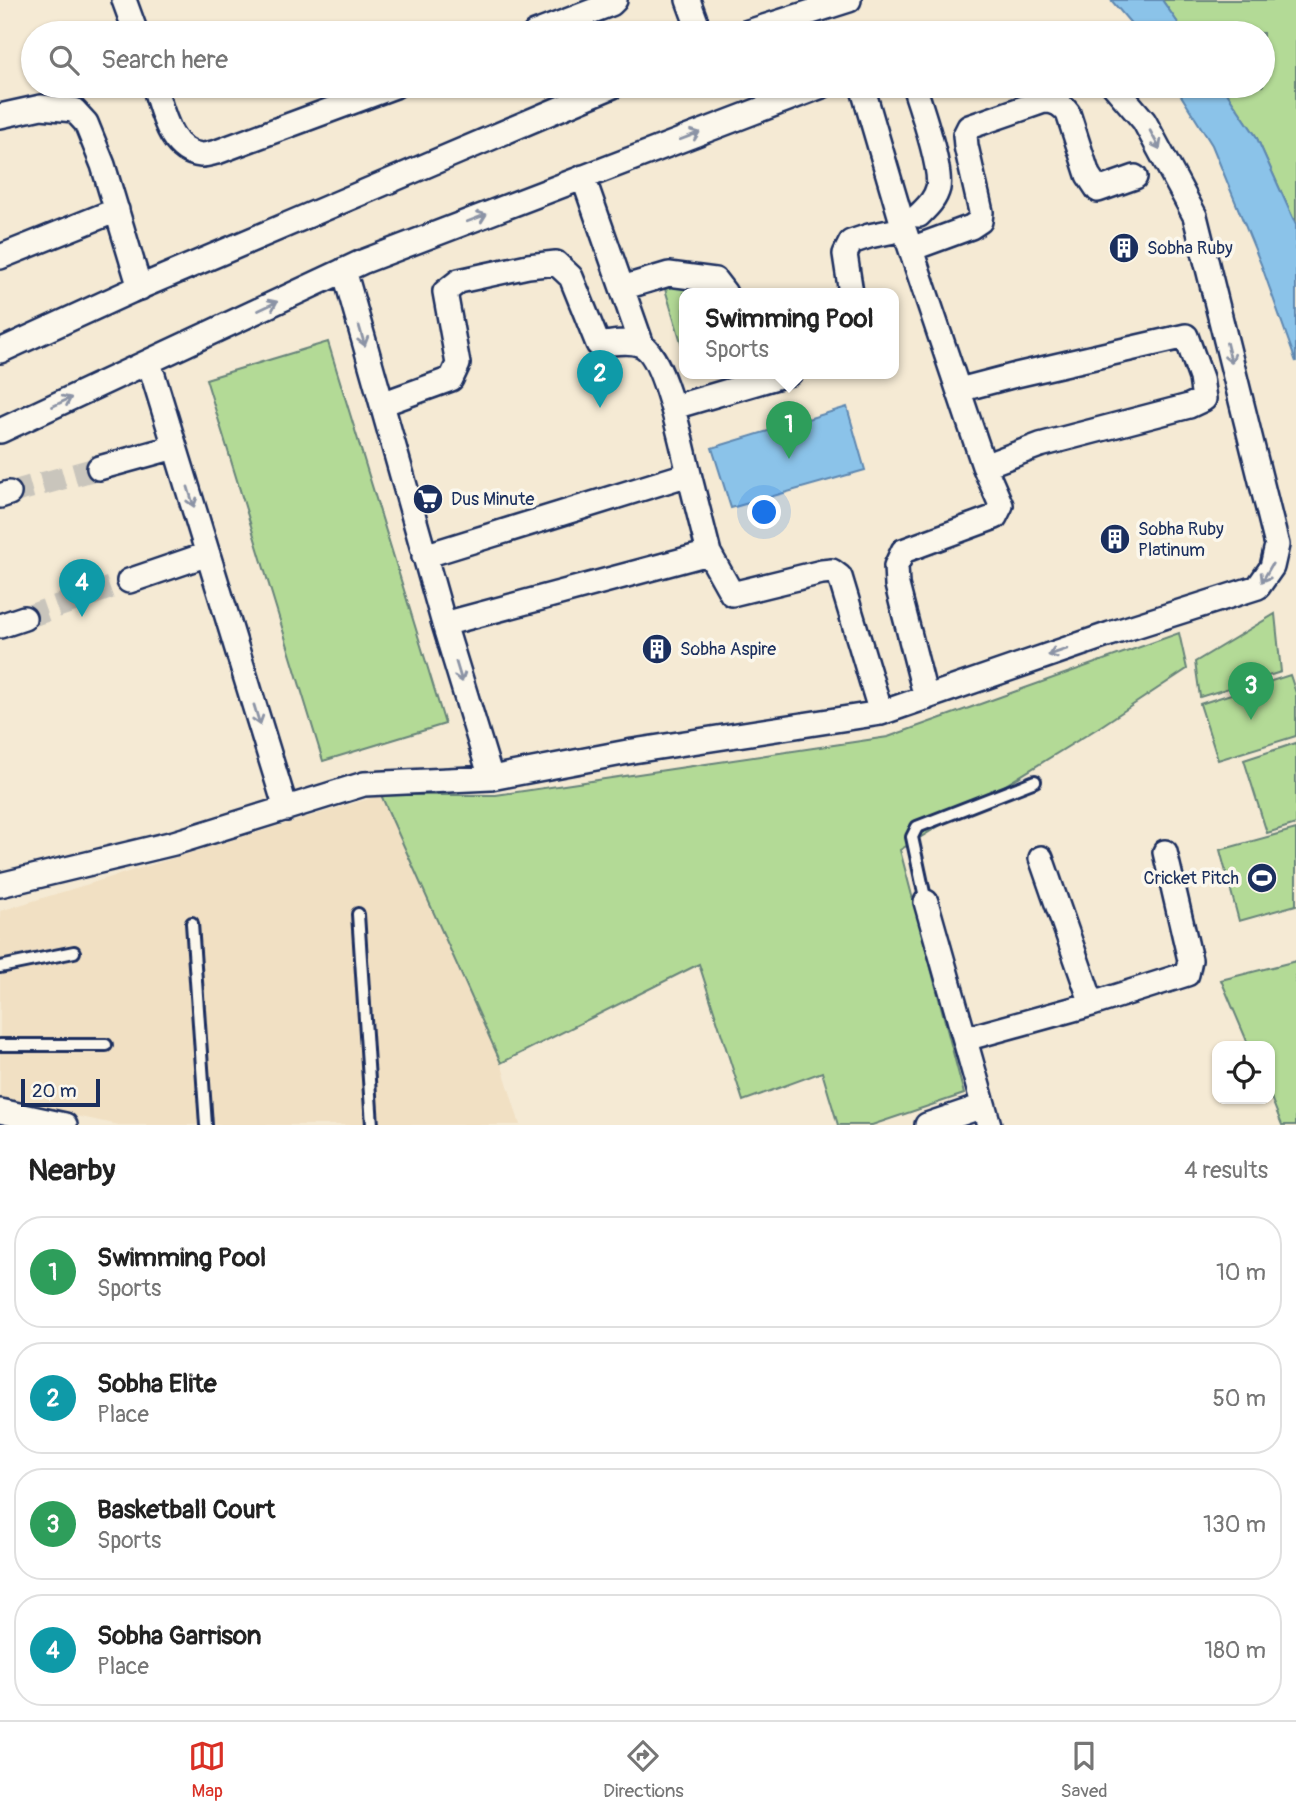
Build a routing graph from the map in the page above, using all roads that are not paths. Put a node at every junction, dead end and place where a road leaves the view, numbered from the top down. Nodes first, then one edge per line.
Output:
1 (124, 0) edge
2 (615, 0) edge
3 (688, 0) edge
4 (849, 0) edge
5 (132, 21) edge
6 (566, 21) edge
7 (696, 21) edge
8 (783, 21) edge
9 (158, 98) edge
10 (363, 98) edge
11 (584, 98) edge
12 (790, 98) edge
13 (866, 98) edge
14 (917, 98) edge
15 (1124, 98) edge
16 (0, 116) edge
17 (583, 177) junction
18 (1135, 177) dead end
19 (117, 210) junction
20 (911, 231) junction
21 (0, 257) edge
22 (344, 270) junction
23 (140, 288) junction
24 (622, 288) junction
25 (721, 288) edge
26 (850, 288) edge
27 (642, 345) junction
28 (0, 351) edge
29 (149, 362) junction
30 (758, 379) edge
31 (959, 390) junction
32 (382, 404) junction
33 (674, 407) junction
34 (0, 431) edge
35 (175, 447) junction
36 (984, 466) junction
37 (99, 468) tunnel mouth
38 (689, 474) junction
39 (709, 553) junction
40 (208, 554) junction
41 (425, 556) junction
42 (129, 581) tunnel mouth
43 (24, 618) tunnel mouth
44 (444, 624) junction
45 (0, 626) edge
46 (926, 698) junction
47 (881, 713) junction
48 (491, 778) junction
49 (1035, 781) dead end
50 (286, 808) junction
51 (1165, 852) dead end
52 (1041, 858) dead end
53 (0, 885) edge
54 (926, 902) joint
55 (358, 914) dead end
56 (192, 923) dead end
57 (74, 952) dead end
58 (0, 967) edge
59 (1093, 1004) junction
60 (965, 1039) junction
61 (0, 1045) edge
62 (106, 1045) dead end
63 (0, 1111) edge
64 (986, 1116) edge
65 (65, 1125) edge
66 (206, 1125) edge
67 (372, 1125) edge
68 (927, 1125) edge

1 - 5 street
2 - 6 street
3 - 7 street
4 - 8 street
9 - 10 street
11 - 23 street
17 -> 12 street
13 - 20 street
14 - 20 street
15 -> 46 street
16 - 19 street
22 -> 17 street
17 - 24 street
18 - 20 street
19 - 21 street
19 - 23 street
20 - 26 street
20 - 31 street
29 -> 22 street
22 -> 32 street
23 - 28 street
24 - 25 street
24 - 27 street
27 - 32 street
27 - 33 street
34 -> 29 street
29 - 35 street
30 - 33 street
31 - 36 street
31 - 36 street
32 - 41 street
33 - 38 street
35 - 37 street
35 -> 40 street
36 - 46 street
38 - 39 street
38 - 41 street
39 - 44 street
39 - 47 street
40 - 42 street
40 -> 50 street
41 - 44 street
43 - 45 street
44 -> 48 street
46 - 47 street
47 - 48 street
48 - 50 street
49 - 54 lane
50 - 53 street
51 - 59 street
52 - 59 street
54 - 60 street
55 - 67 lane
56 - 66 lane
57 - 58 lane
59 - 60 street
60 - 64 street
61 - 62 lane
63 - 65 street
64 - 68 street

